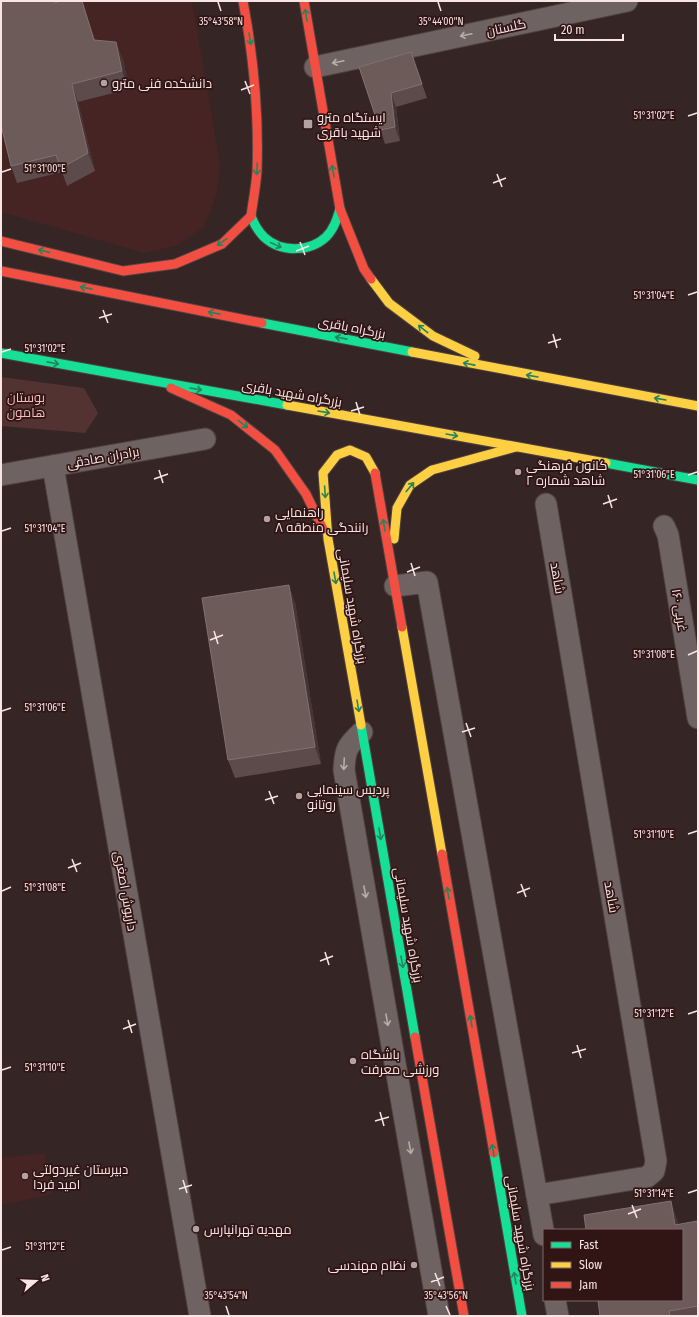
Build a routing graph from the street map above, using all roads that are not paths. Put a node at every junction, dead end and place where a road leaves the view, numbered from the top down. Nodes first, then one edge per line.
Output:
1 (243, 1) edge
2 (304, 1) edge
3 (627, 1) edge
4 (315, 67) junction
5 (340, 210) junction
6 (251, 216) junction
7 (1, 241) edge
8 (1, 271) edge
9 (1, 353) edge
10 (507, 371) junction
11 (158, 382) junction
12 (698, 406) edge
13 (205, 439) dead end
14 (516, 446) junction
15 (53, 466) junction
16 (1, 475) edge
17 (698, 480) edge
18 (546, 504) dead end
19 (664, 526) dead end
20 (328, 539) junction
21 (391, 564) junction
22 (395, 586) junction
23 (698, 718) edge
24 (362, 732) junction
25 (537, 1195) junction
26 (543, 1229) edge
27 (555, 1301) edge
28 (200, 1316) edge
29 (439, 1316) edge
30 (464, 1316) edge
31 (522, 1316) edge
32 (558, 1316) edge

1 -> 6 main road
4 -> 2 main road
3 -> 4 street, گلستان
5 -> 4 main road
6 -> 5 main road
10 -> 5 main road
6 -> 7 main road
10 -> 8 main road, بزرگراه باقری
9 -> 11 main road
12 -> 10 main road, بزرگراه باقری
11 -> 14 main road, بزرگراه شهید باقری
11 -> 20 main road
13 - 15 street, برادران صادقی
14 - 17 main road
21 -> 14 main road
15 - 16 street, برادران صادقی
15 - 28 street, داریوش اصغری
18 - 25 street, شاهد
19 - 23 street, ۱۶۰ غربی
21 -> 20 main road, بزرگراه شهید سلیمانی
20 -> 24 main road, بزرگراه شهید سلیمانی
21 - 22 main road, بزرگراه شهید سلیمانی
22 - 25 street
31 -> 22 main road, بزرگراه شهید سلیمانی
24 -> 29 street
24 -> 30 main road, بزرگراه شهید سلیمانی
25 - 26 street
27 - 32 street

